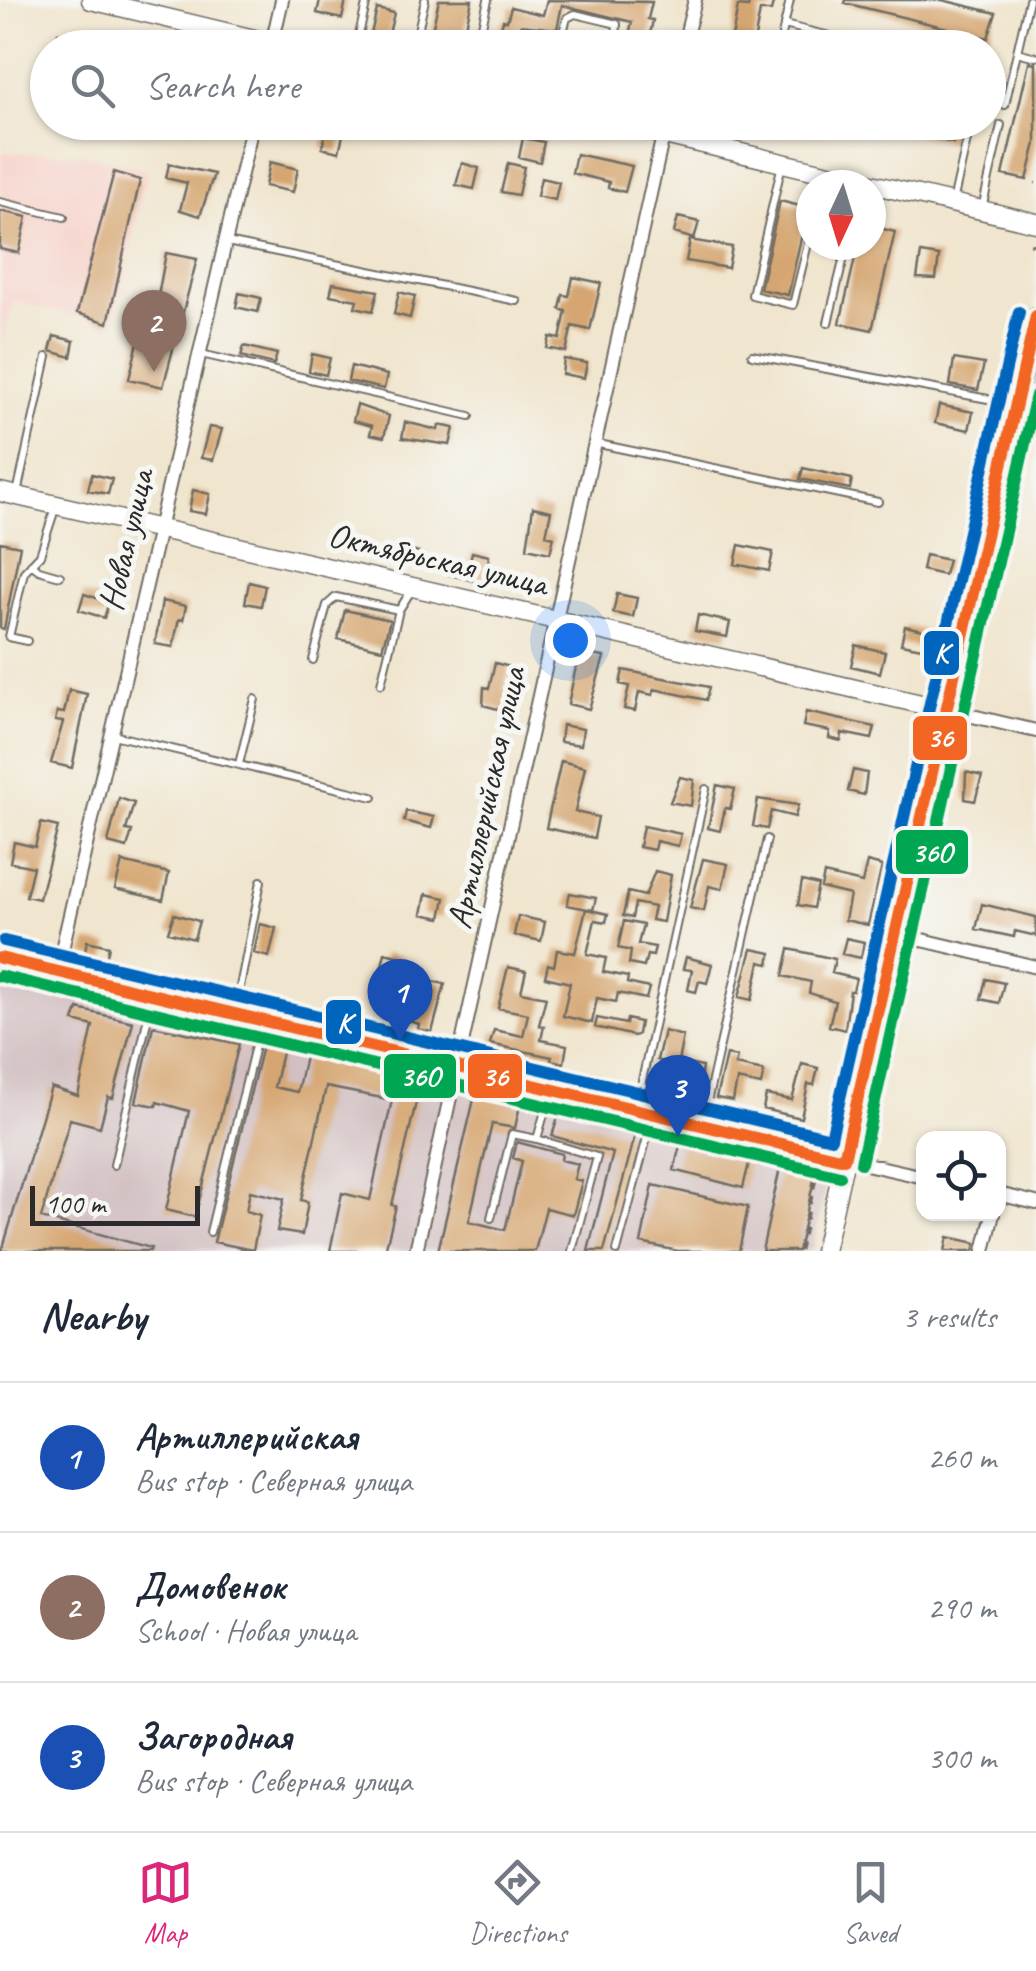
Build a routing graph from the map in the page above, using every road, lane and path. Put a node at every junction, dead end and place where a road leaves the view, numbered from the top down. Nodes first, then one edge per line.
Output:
1 (91, 0) edge
2 (282, 0) edge
3 (367, 0) edge
4 (425, 0) edge
5 (488, 0) edge
6 (695, 0) edge
7 (790, 0) edge
8 (1029, 0) edge
9 (784, 25) junction
10 (211, 30) edge
11 (275, 30) edge
12 (360, 30) edge
13 (418, 30) edge
14 (481, 30) edge
15 (564, 30) edge
16 (616, 30) edge
17 (688, 30) edge
18 (783, 30) edge
19 (805, 30) edge
20 (1017, 52) junction
21 (1036, 57) edge
22 (1006, 100) edge
23 (249, 140) edge
24 (662, 140) edge
25 (703, 140) edge
26 (967, 140) edge
27 (998, 140) edge
28 (782, 163) junction
29 (800, 170) edge
30 (886, 188) edge
31 (0, 202) edge
32 (953, 203) junction
33 (982, 210) junction
34 (64, 217) dead end
35 (1036, 223) edge
36 (226, 242) junction
37 (1030, 244) dead end
38 (1036, 246) edge
39 (804, 260) edge
40 (843, 260) edge
41 (517, 302) dead end
42 (1036, 316) edge
43 (828, 323) dead end
44 (200, 354) junction
45 (752, 356) dead end
46 (47, 357) dead end
47 (1016, 404) junction
48 (470, 416) dead end
49 (593, 443) junction
50 (8, 494) edge
51 (878, 502) dead end
52 (57, 505) junction
53 (160, 528) junction
54 (31, 564) junction
55 (60, 576) dead end
56 (414, 587) junction
57 (399, 610) junction
58 (556, 620) junction
59 (27, 640) dead end
60 (313, 660) dead end
61 (381, 684) dead end
62 (256, 699) dead end
63 (948, 710) junction
64 (1036, 731) edge
65 (112, 734) junction
66 (239, 764) junction
67 (706, 789) dead end
68 (373, 797) dead end
69 (767, 839) dead end
70 (261, 881) dead end
71 (897, 934) junction
72 (0, 958) edge
73 (1036, 967) edge
74 (57, 972) junction
75 (153, 994) junction
76 (234, 1014) junction
77 (261, 1020) junction
78 (458, 1067) junction
79 (551, 1089) junction
80 (645, 1112) junction
81 (702, 1125) junction
82 (537, 1139) junction
83 (844, 1159) junction
84 (114, 1165) dead end
85 (817, 1175) dead end
86 (916, 1175) edge
87 (1006, 1196) edge
88 (1036, 1203) edge
89 (490, 1218) dead end
90 (991, 1221) edge
91 (210, 1232) dead end
92 (416, 1251) edge
93 (572, 1251) edge
94 (618, 1251) edge
95 (800, 1251) edge
96 (824, 1251) edge
97 (984, 1251) edge

1 - 10 main road
2 - 11 street
3 - 12 lane
4 - 13 lane
5 - 14 lane
6 - 17 street
7 - 9 lane
8 - 20 lane
9 - 18 lane
9 - 19 lane
15 - 16 lane
20 - 21 lane
20 - 22 lane
23 - 36 street, Новая улица
24 - 49 street, Артиллерийская улица
25 - 28 main road
26 - 32 lane
27 - 33 lane
28 - 29 main road
28 - 39 lane
30 - 32 main road
31 - 34 lane
32 - 33 main road
33 - 35 main road
36 - 41 lane
36 - 44 street, Новая улица
37 - 38 path
40 - 43 lane
42 - 47 main road
44 - 48 lane
44 - 53 street, Новая улица
45 - 47 lane
46 - 50 lane
47 - 63 main road
49 - 51 lane
49 - 58 street, Артиллерийская улица
50 - 52 main road, Октябрьская улица
52 - 53 main road, Октябрьская улица
52 - 54 lane
53 - 56 main road, Октябрьская улица
53 - 65 street, Новая улица
54 - 55 lane
54 - 59 lane
56 - 57 lane
56 - 58 main road, Октябрьская улица
57 - 60 lane
57 - 61 lane
58 - 63 main road, Октябрьская улица
58 - 78 street, Артиллерийская улица
62 - 66 lane
63 - 64 street, Октябрьская улица
63 - 71 main road
65 - 66 lane
65 - 74 street, Новая улица
66 - 68 lane
67 - 80 lane
69 - 81 lane
70 - 76 lane
71 - 73 street
71 - 83 main road
72 - 74 main road
74 - 75 main road
75 - 76 main road
75 - 84 lane
76 - 77 main road
77 - 78 main road
77 - 91 lane
78 - 79 main road
78 - 92 street, Артиллерийская улица
79 - 80 main road
79 - 82 lane
80 - 81 main road
80 - 94 lane
81 - 83 main road
82 - 89 lane
82 - 93 lane
83 - 86 street
83 - 96 main road
85 - 95 path
87 - 88 street
90 - 97 street

